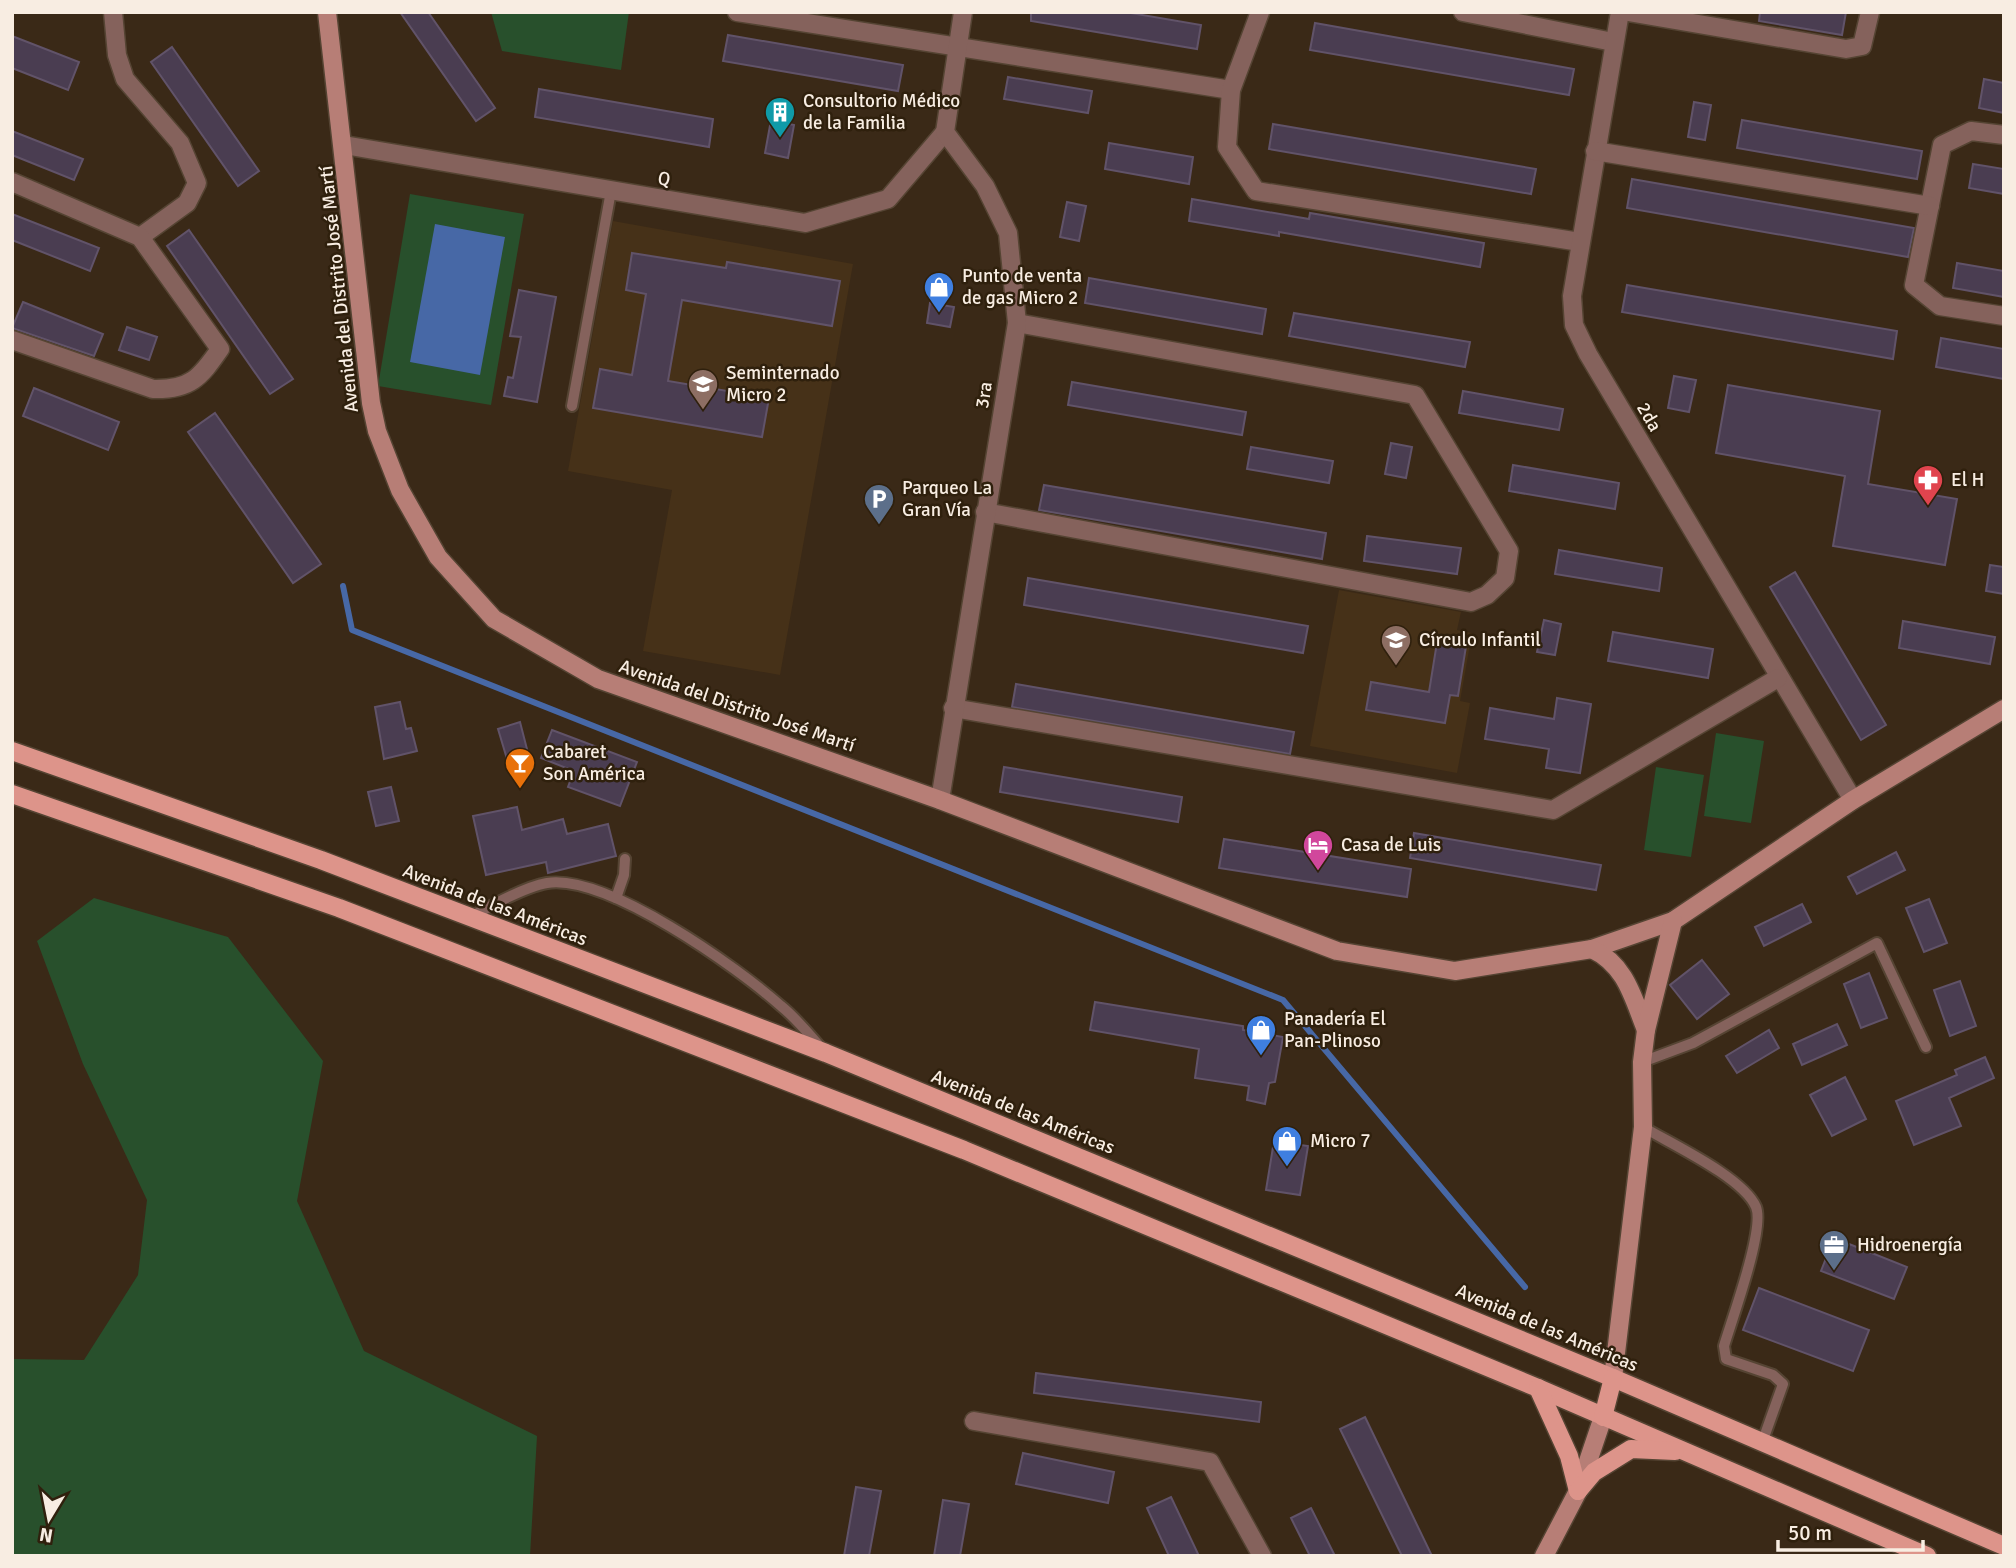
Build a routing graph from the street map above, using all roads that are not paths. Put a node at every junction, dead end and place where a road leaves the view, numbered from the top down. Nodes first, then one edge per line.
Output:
1 (113, 12) edge
2 (327, 12) edge
3 (737, 12) edge
4 (963, 12) edge
5 (1260, 12) edge
6 (1463, 12) edge
7 (1620, 12) edge
8 (1628, 12) edge
9 (1870, 12) edge
10 (1613, 42) junction
11 (957, 49) junction
12 (1231, 90) junction
13 (945, 131) junction
14 (2004, 135) edge
15 (344, 145) junction
16 (1595, 151) junction
17 (12, 182) edge
18 (611, 191) junction
19 (1930, 206) junction
20 (140, 237) junction
21 (1580, 242) junction
22 (2004, 316) edge
23 (1017, 323) junction
24 (12, 340) edge
25 (572, 406) dead end
26 (985, 512) junction
27 (1778, 678) junction
28 (953, 708) junction
29 (2004, 709) edge
30 (12, 751) edge
31 (12, 794) edge
32 (940, 800) junction
33 (1853, 800) junction
34 (625, 859) dead end
35 (616, 898) junction
36 (469, 918) junction
37 (1673, 921) junction
38 (1592, 949) junction
39 (1646, 1030) junction
40 (1926, 1047) dead end
41 (826, 1053) junction
42 (1642, 1062) junction
43 (1643, 1127) junction
44 (1613, 1378) junction
45 (1538, 1388) junction
46 (1603, 1417) junction
47 (974, 1420) dead end
48 (1762, 1443) junction
49 (1687, 1452) junction
50 (1578, 1491) junction
51 (2004, 1546) edge
52 (1262, 1556) edge
53 (1544, 1556) edge
54 (1927, 1556) edge

1 - 20 street
2 - 15 main road, Avenida del Distrito José Martí
3 - 11 street
4 - 11 street
5 - 12 street
6 - 10 street
7 - 10 street, 2da
8 - 9 street
10 - 16 street, 2da
11 - 12 street
11 - 13 street
12 - 21 street
13 - 18 street, Q
13 - 23 street, 3ra
14 - 19 street
15 - 18 street, Q
15 - 32 main road, Avenida del Distrito José Martí
16 - 19 street
16 - 21 street, 2da
17 - 20 street
18 - 25 lane
19 - 22 street
20 - 24 street
21 - 27 street, 2da
23 - 26 street, 3ra
23 - 26 street
26 - 28 street, 3ra
27 - 28 street
27 - 33 street, 2da
28 - 32 street, 3ra
29 - 33 main road, Avenida del Distrito José Martí
30 - 36 main road, Avenida de las Américas
31 - 45 main road
32 - 38 main road, Avenida del Distrito José Martí
33 - 37 main road, Avenida del Distrito José Martí
34 - 35 lane
35 - 36 lane
35 - 41 lane
36 - 41 main road, Avenida de las Américas
37 - 38 main road, Avenida del Distrito José Martí
37 - 39 main road
38 - 39 main road
39 - 42 main road
40 - 42 lane
41 - 44 main road, Avenida de las Américas
42 - 43 main road
43 - 44 main road
43 - 48 lane
44 - 46 main road
44 - 48 main road, Avenida de las Américas
45 - 46 main road
45 - 50 main road
46 - 49 main road
46 - 50 main road
47 - 52 street
48 - 51 main road, Avenida de las Américas
49 - 50 main road
49 - 54 main road
50 - 53 main road

